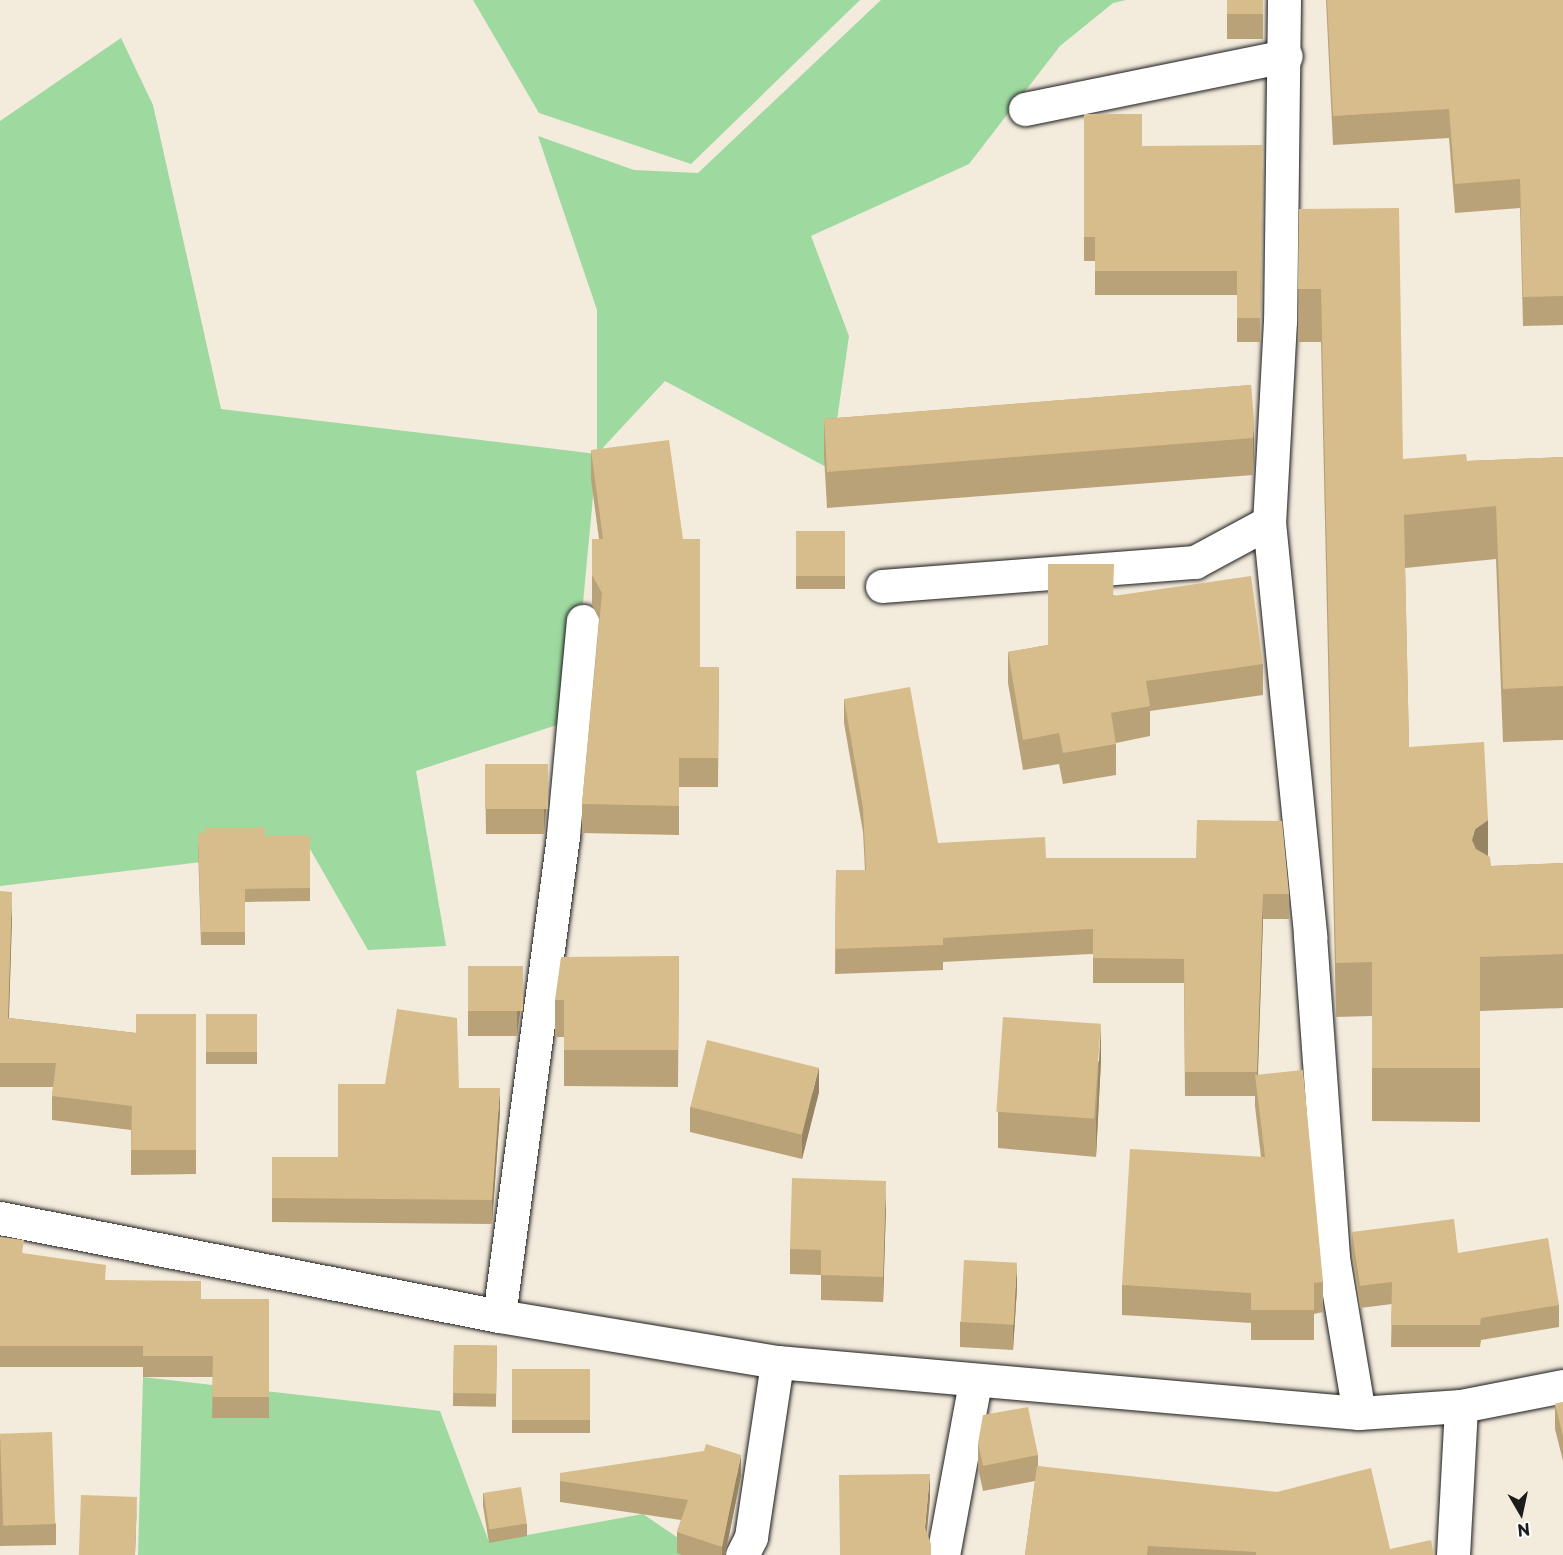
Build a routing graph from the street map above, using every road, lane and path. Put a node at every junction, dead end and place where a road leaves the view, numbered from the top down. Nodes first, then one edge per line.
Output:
1 (1284, 0) edge
2 (1286, 56) junction
3 (1025, 109) dead end
4 (1269, 522) junction
5 (882, 586) dead end
6 (583, 621) dead end
7 (0, 1218) edge
8 (499, 1316) junction
9 (777, 1362) junction
10 (975, 1383) junction
11 (1563, 1386) edge
12 (1461, 1406) junction
13 (1359, 1413) junction
14 (742, 1555) edge
15 (943, 1555) edge
16 (1453, 1555) edge

1 - 2 street
2 - 3 street
2 - 4 street
4 - 5 street
4 - 13 street
6 - 8 street
7 - 8 street
8 - 9 street
9 - 10 street
9 - 14 street
10 - 13 street
10 - 15 street
11 - 12 street
12 - 13 street
12 - 16 street

